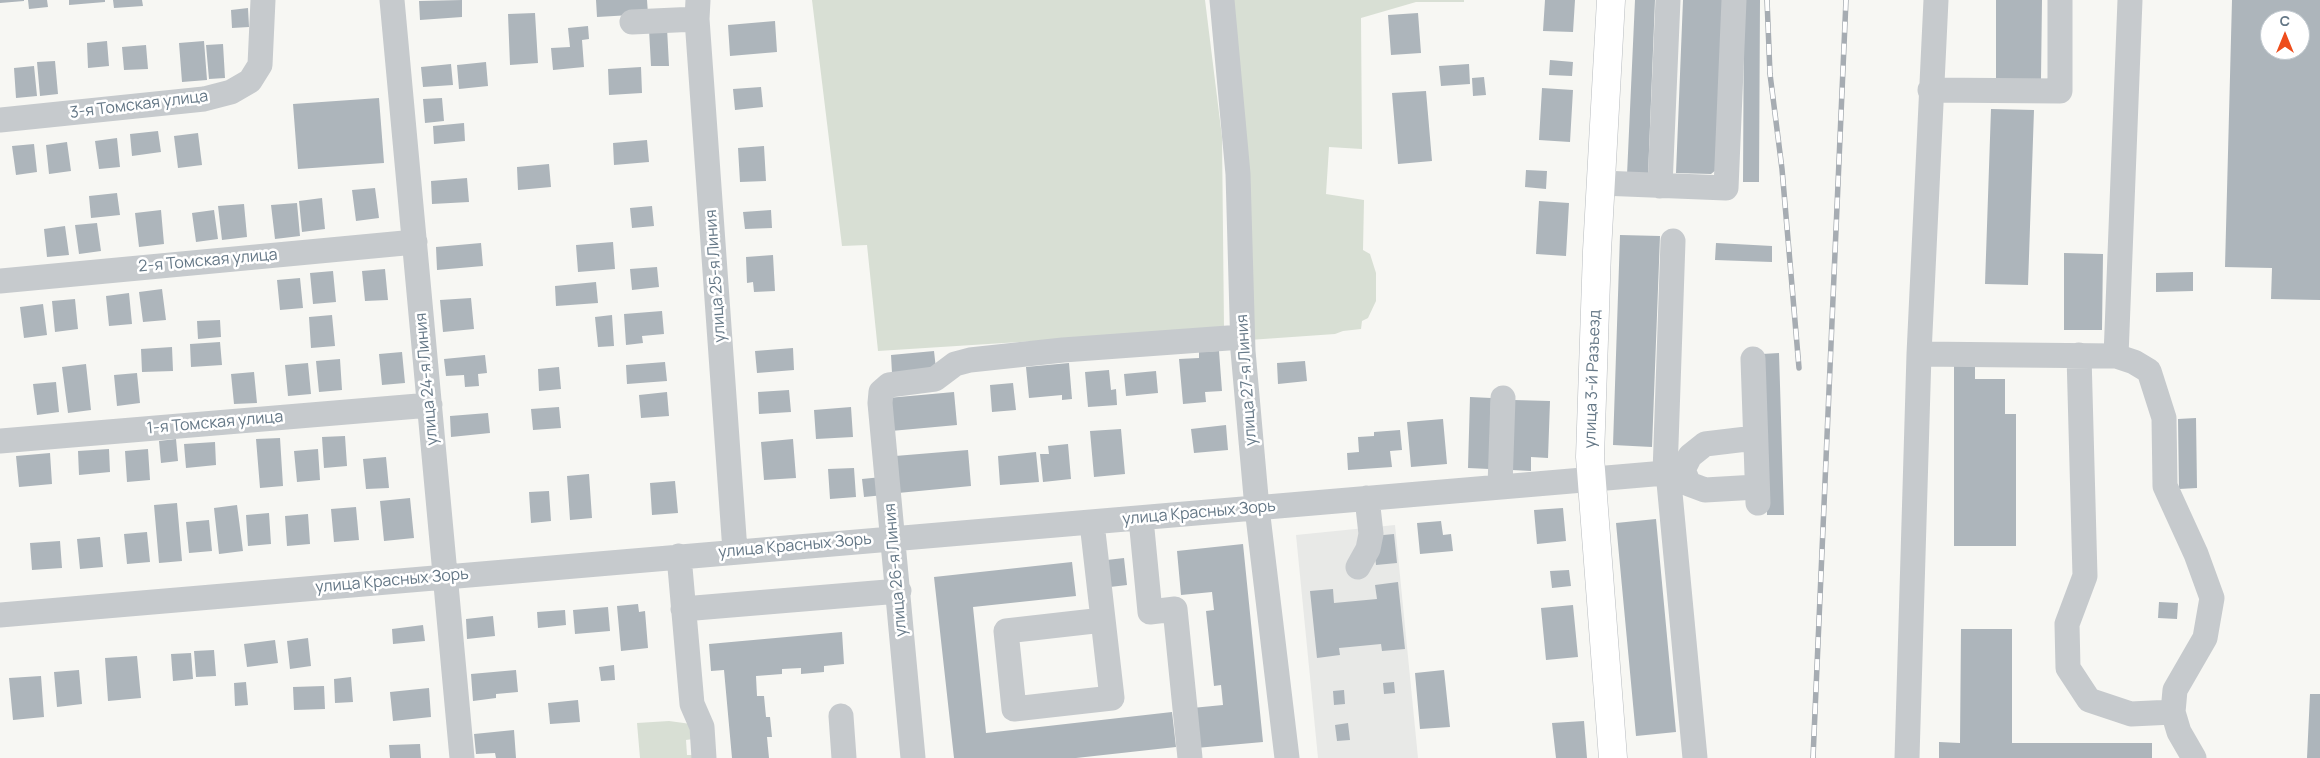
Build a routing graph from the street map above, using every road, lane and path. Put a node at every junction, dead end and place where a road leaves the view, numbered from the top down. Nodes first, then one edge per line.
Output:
1 (263, 0) edge
2 (392, 0) edge
3 (1222, 0) edge
4 (1611, 0) edge
5 (1668, 0) edge
6 (1734, 0) edge
7 (1936, 0) edge
8 (2060, 0) edge
9 (2130, 0) edge
10 (698, 9) edge
11 (632, 22) dead end
12 (1930, 90) junction
13 (0, 120) edge
14 (1601, 184) junction
15 (1660, 186) junction
16 (1674, 241) dead end
17 (415, 242) junction
18 (0, 281) edge
19 (1242, 337) junction
20 (1918, 354) junction
21 (2079, 355) junction
22 (2116, 356) junction
23 (1753, 359) dead end
24 (1503, 398) dead end
25 (430, 405) junction
26 (1755, 438) junction
27 (0, 441) edge
28 (1672, 472) junction
29 (1591, 477) junction
30 (1500, 486) junction
31 (1367, 498) junction
32 (1257, 508) junction
33 (1141, 519) junction
34 (1092, 523) junction
35 (894, 537) junction
36 (735, 551) junction
37 (679, 556) junction
38 (1358, 567) dead end
39 (445, 576) junction
40 (899, 591) junction
41 (684, 609) junction
42 (0, 615) edge
43 (1103, 620) junction
44 (2173, 712) junction
45 (841, 716) dead end
46 (462, 758) edge
47 (704, 758) edge
48 (844, 758) edge
49 (913, 758) edge
50 (1190, 758) edge
51 (1286, 758) edge
52 (1613, 758) edge
53 (1695, 758) edge
54 (1907, 758) edge
55 (2194, 758) edge

1 - 13 street, 3-я Томская улица
2 - 17 street, улица 24-я Линия
3 - 19 street, улица 27-я Линия
4 - 14 main road, улица 3-й Разъезд
5 - 15 street
6 - 15 street
7 - 12 street
8 - 12 street
9 - 22 street
10 - 11 street
10 - 36 street, улица 25-я Линия
12 - 20 street
14 - 15 street
14 - 29 main road, улица 3-й Разъезд
16 - 28 street
17 - 18 street, 2-я Томская улица
17 - 25 street, улица 24-я Линия
19 - 32 street, улица 27-я Линия
19 - 35 street, улица 26-я Линия
20 - 21 street
20 - 54 street
21 - 22 street
21 - 44 street
22 - 44 street
23 - 26 street
24 - 30 street
25 - 27 street, 1-я Томская улица
25 - 39 street, улица 24-я Линия
26 - 28 street
26 - 28 street
28 - 29 street, улица Красных Зорь
28 - 53 street
29 - 30 street, улица Красных Зорь
29 - 52 main road, улица 3-й Разъезд
30 - 31 street, улица Красных Зорь
31 - 32 street, улица Красных Зорь
31 - 38 street
32 - 33 street, улица Красных Зорь
32 - 51 street, улица 27-я Линия
33 - 34 street, улица Красных Зорь
33 - 50 street
34 - 35 street, улица Красных Зорь
34 - 43 street
35 - 36 street, улица Красных Зорь
35 - 40 street, улица 26-я Линия
36 - 37 street, улица Красных Зорь
37 - 39 street, улица Красных Зорь
37 - 41 street
39 - 42 street, улица Красных Зорь
39 - 46 street, улица 24-я Линия
40 - 41 street
40 - 49 street, улица 26-я Линия
41 - 47 street
43 - 43 street
44 - 55 street
45 - 48 street

